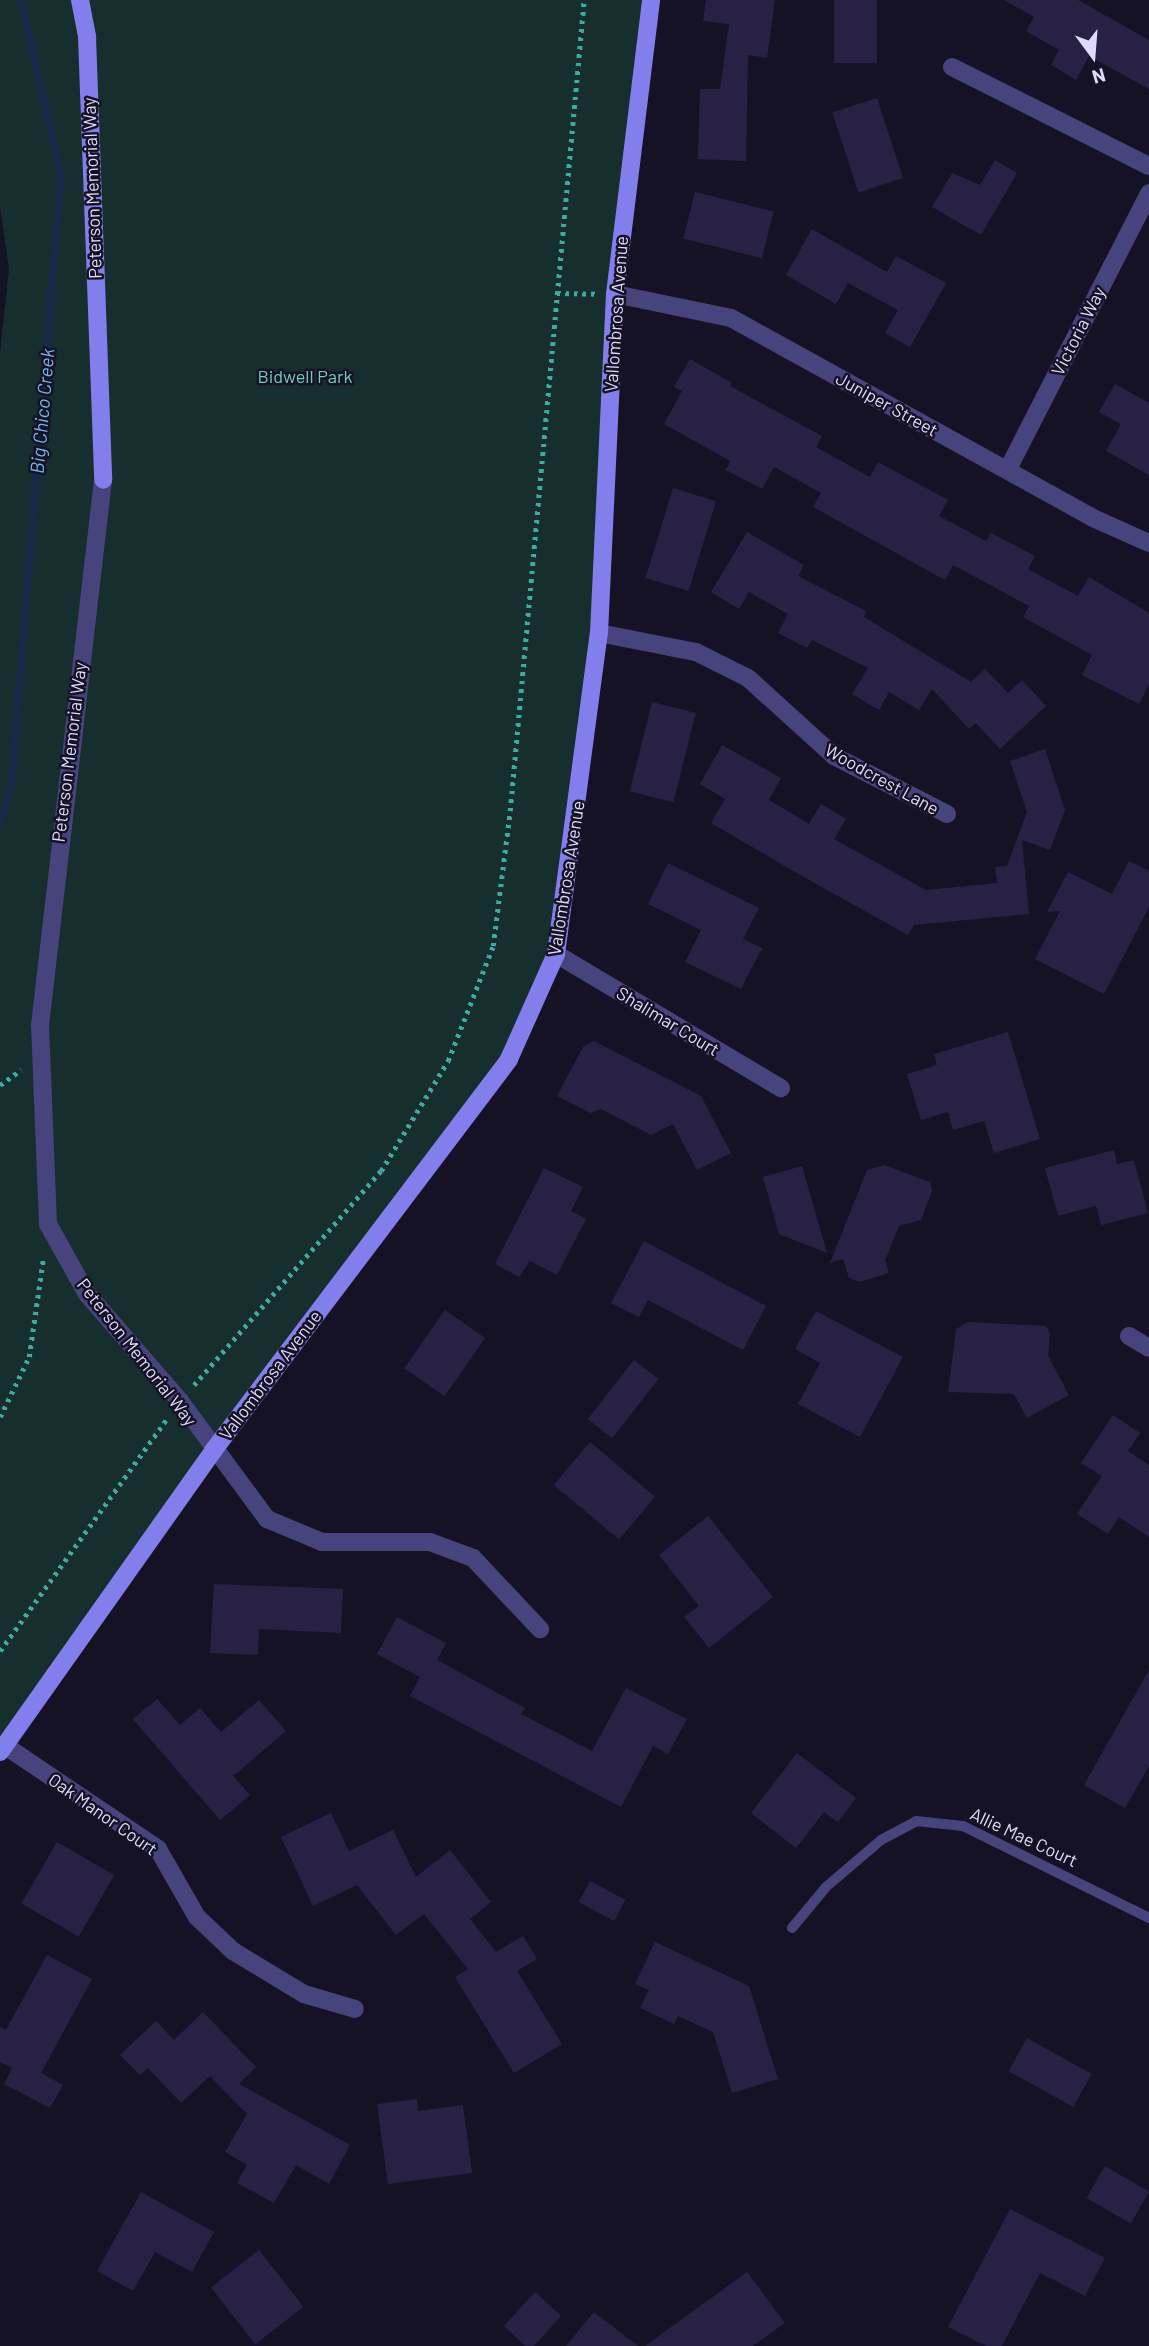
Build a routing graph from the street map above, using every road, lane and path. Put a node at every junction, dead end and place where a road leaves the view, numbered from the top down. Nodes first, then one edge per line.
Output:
1 (80, 0) edge
2 (584, 0) edge
3 (651, 0) edge
4 (952, 67) dead end
5 (1149, 166) edge
6 (1149, 193) edge
7 (557, 293) junction
8 (615, 295) junction
9 (1007, 469) junction
10 (1149, 543) edge
11 (599, 634) junction
12 (947, 814) dead end
13 (556, 954) junction
14 (781, 1088) dead end
15 (48, 1224) junction
16 (1129, 1336) dead end
17 (1149, 1348) edge
18 (180, 1401) junction
19 (0, 1417) edge
20 (213, 1451) junction
21 (540, 1629) dead end
22 (0, 1651) edge
23 (2, 1749) edge
24 (1149, 1918) edge
25 (792, 1928) dead end
26 (355, 2009) dead end

1 - 15 street, Peterson Memorial Way
2 - 7 path
3 - 8 street, Vallombrosa Avenue
4 - 5 street
6 - 9 street, Victoria Way
7 - 8 path
7 - 18 path
8 - 9 street, Juniper Street
8 - 11 street, Vallombrosa Avenue
9 - 10 street, Juniper Street
11 - 12 street, Woodcrest Lane
11 - 13 street, Vallombrosa Avenue
13 - 14 street, Shalimar Court
13 - 20 street, Vallombrosa Avenue
15 - 18 street, Peterson Memorial Way
15 - 19 path
16 - 17 street
18 - 20 street, Peterson Memorial Way
18 - 22 path
20 - 21 street, Peterson Memorial Way
20 - 23 street, Vallombrosa Avenue
23 - 26 street, Oak Manor Court
24 - 25 lane, Allie Mae Court

